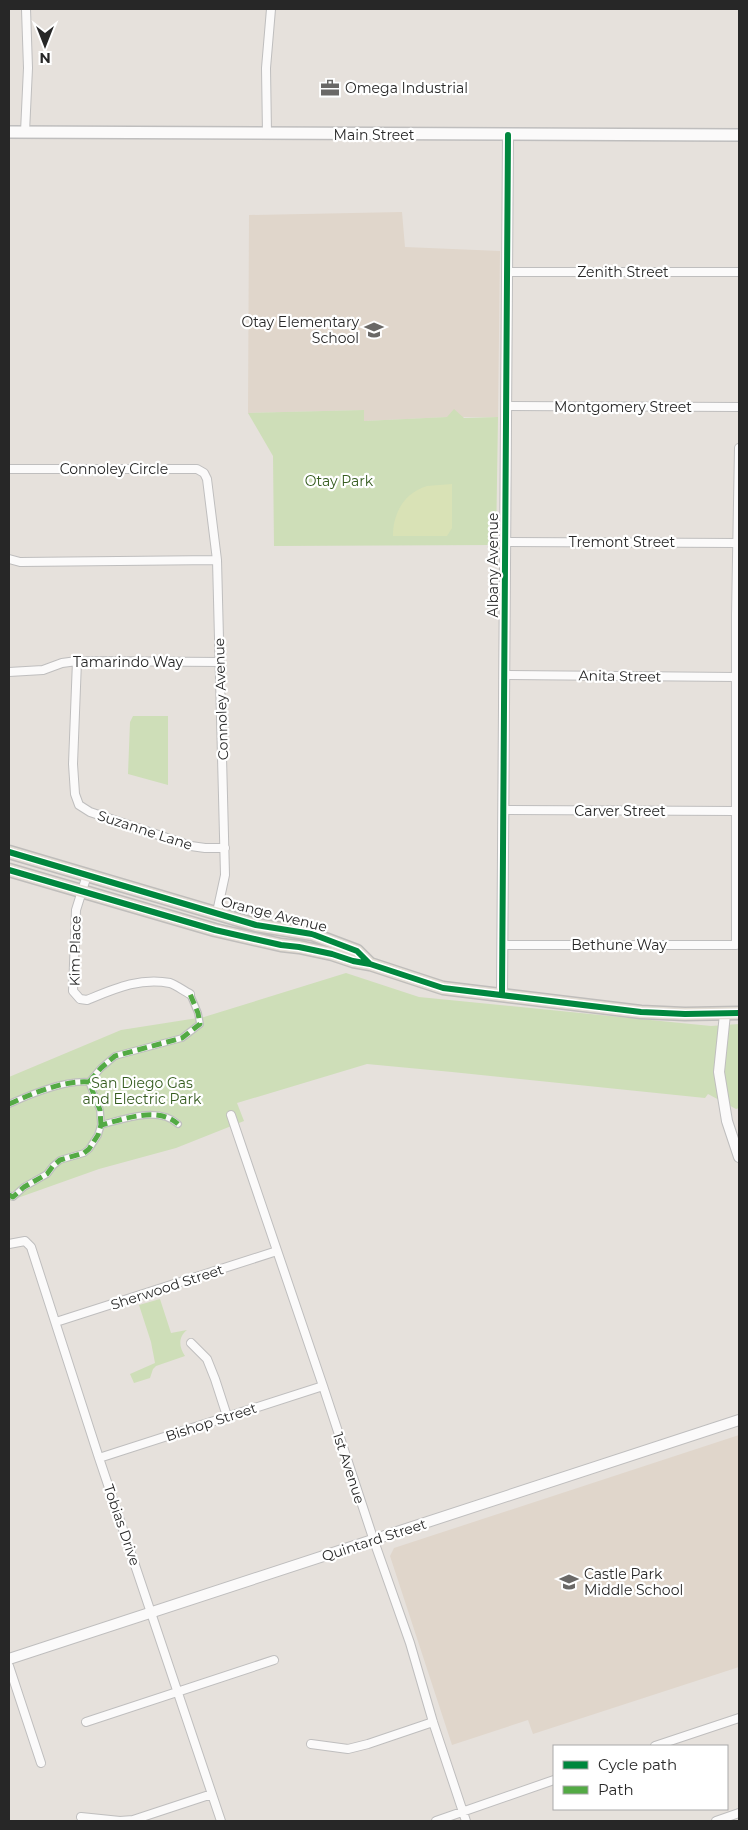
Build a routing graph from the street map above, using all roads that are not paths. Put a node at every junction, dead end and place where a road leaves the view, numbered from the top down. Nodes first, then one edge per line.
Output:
1 (26, 9) edge
2 (271, 9) edge
3 (9, 132) edge
4 (25, 132) junction
5 (267, 134) junction
6 (508, 135) junction
7 (739, 136) edge
8 (507, 272) junction
9 (739, 272) edge
10 (506, 406) junction
11 (739, 407) edge
12 (739, 448) edge
13 (9, 469) edge
14 (209, 486) joint
15 (506, 542) junction
16 (739, 543) edge
17 (9, 559) edge
18 (217, 560) junction
19 (76, 661) junction
20 (220, 662) junction
21 (9, 672) edge
22 (504, 675) junction
23 (736, 677) junction
24 (503, 810) junction
25 (736, 811) junction
26 (225, 848) junction
27 (9, 852) edge
28 (9, 870) edge
29 (87, 875) junction
30 (82, 891) junction
31 (217, 912) junction
32 (212, 929) junction
33 (503, 945) junction
34 (370, 964) junction
35 (190, 994) joint
36 (502, 995) junction
37 (739, 1013) edge
38 (725, 1014) junction
39 (89, 1082) junction
40 (9, 1104) edge
41 (231, 1115) dead end
42 (178, 1124) dead end
43 (101, 1125) junction
44 (739, 1157) edge
45 (9, 1195) edge
46 (12, 1244) edge
47 (277, 1251) junction
48 (56, 1322) junction
49 (191, 1343) dead end
50 (323, 1386) junction
51 (226, 1416) junction
52 (739, 1420) edge
53 (99, 1458) junction
54 (374, 1541) junction
55 (151, 1612) junction
56 (9, 1660) edge
57 (274, 1660) dead end
58 (9, 1666) edge
59 (177, 1691) junction
60 (739, 1718) edge
61 (86, 1722) dead end
62 (434, 1722) junction
63 (312, 1744) dead end
64 (658, 1745) edge
65 (41, 1763) dead end
66 (553, 1780) edge
67 (212, 1794) junction
68 (463, 1811) junction
69 (739, 1813) edge
70 (81, 1817) dead end
71 (221, 1821) edge
72 (436, 1821) edge
73 (466, 1821) edge
74 (716, 1821) edge

1 - 4 street
2 - 5 street
3 - 4 main road, Main Street
4 - 5 main road, Main Street
5 - 6 main road, Main Street
6 - 7 main road, Main Street
6 - 8 street, Albany Avenue
8 - 9 street, Zenith Street
8 - 10 street, Albany Avenue
10 - 11 street, Montgomery Street
10 - 15 street, Albany Avenue
12 - 16 street
13 - 14 street, Connoley Circle
14 - 18 street, Connoley Avenue
15 - 16 street, Tremont Street
15 - 22 street, Albany Avenue
16 - 23 street
17 - 18 street
18 - 20 street, Connoley Avenue
19 - 20 street, Tamarindo Way
19 - 21 street, Tamarindo Way
19 - 26 street, Suzanne Lane
20 - 26 street, Connoley Avenue
22 - 23 street, Anita Street
22 - 24 street, Albany Avenue
23 - 25 street
24 - 25 street, Carver Street
24 - 33 street, Albany Avenue
25 - 33 street, Bethune Way
26 - 31 street, Connoley Avenue
27 - 29 main road, Orange Avenue
28 - 30 main road
29 - 30 street, Kim Place
29 - 31 main road, Orange Avenue
30 - 32 main road
30 - 35 street, Kim Place
31 - 32 main road
31 - 34 main road, Orange Avenue
32 - 34 main road
33 - 36 street, Albany Avenue
34 - 36 main road, Orange Avenue
35 - 39 street
36 - 38 main road, Orange Avenue
37 - 38 main road, Orange Avenue
38 - 44 street
39 - 40 street
39 - 43 street
41 - 47 street, 1st Avenue
42 - 43 street
43 - 45 street
46 - 48 street, Tobias Drive
47 - 48 street, Sherwood Street
47 - 50 street, 1st Avenue
48 - 53 street, Tobias Drive
49 - 51 street
50 - 51 street, Bishop Street
50 - 54 street, 1st Avenue
51 - 53 street, Bishop Street
52 - 54 street, Quintard Street
53 - 55 street, Tobias Drive
54 - 55 street, Quintard Street
54 - 62 street, 1st Avenue
55 - 56 street, Quintard Street
55 - 59 street, Tobias Drive
57 - 59 street
58 - 65 street
59 - 61 street
59 - 67 street, Tobias Drive
60 - 64 street
62 - 63 street
62 - 68 street, 1st Avenue
66 - 68 street
67 - 70 street
67 - 71 street, Tobias Drive
68 - 72 street
68 - 73 street, 1st Avenue
69 - 74 street

